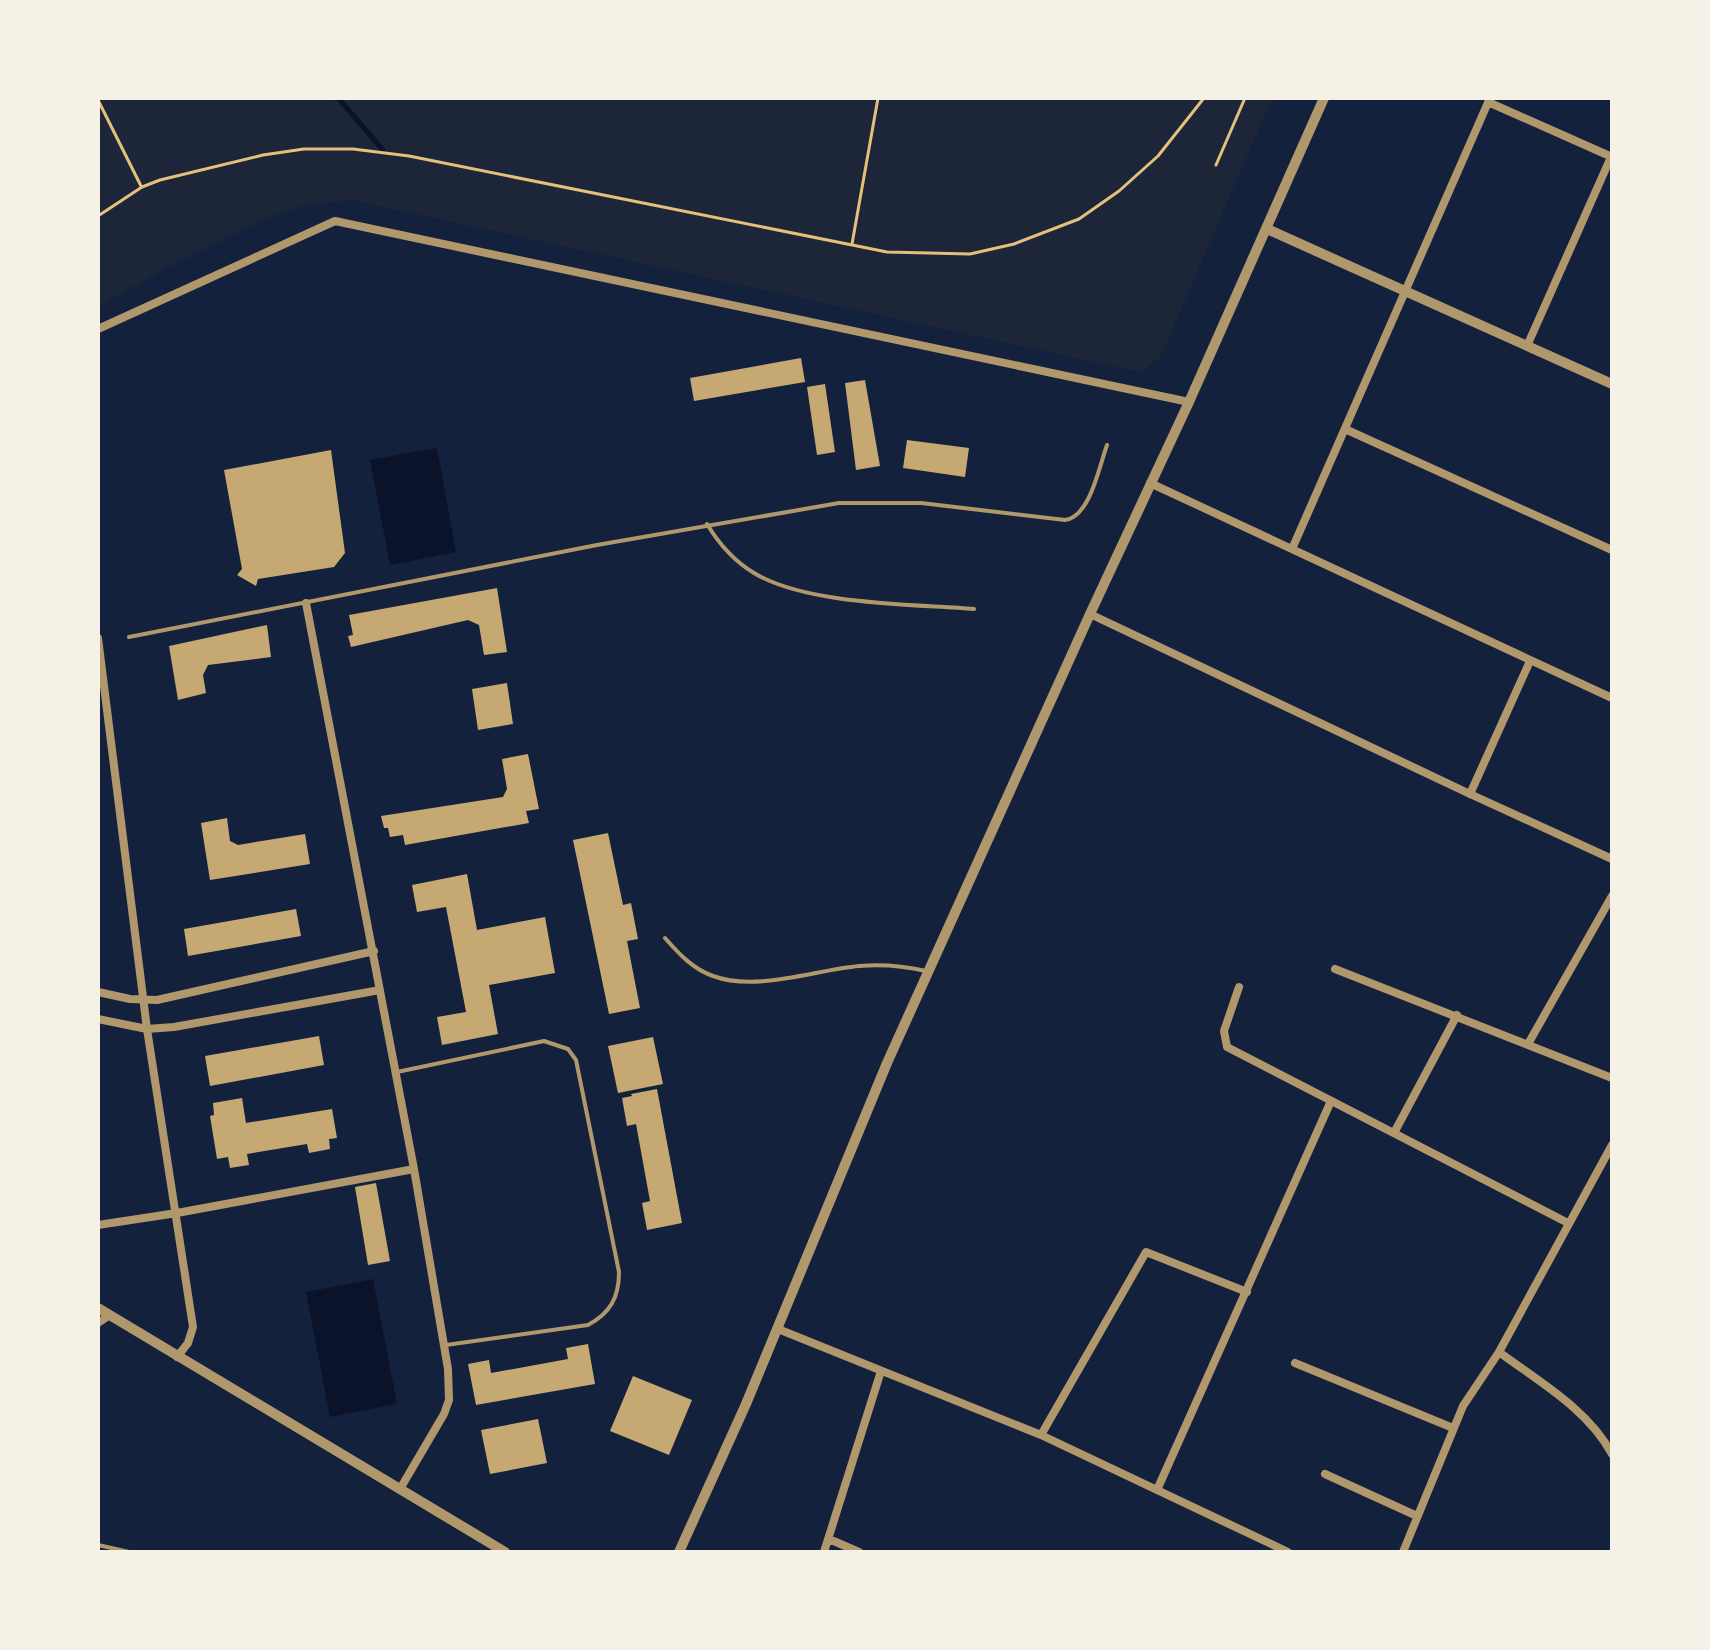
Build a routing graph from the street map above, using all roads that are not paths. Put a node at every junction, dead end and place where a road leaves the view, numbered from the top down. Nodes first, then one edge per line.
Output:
1 (1324, 98) edge
2 (1489, 100) edge
3 (1612, 157) edge
4 (1267, 229) junction
5 (1406, 291) junction
6 (98, 329) edge
7 (1527, 346) junction
8 (1612, 384) edge
9 (1189, 402) junction
10 (1345, 429) junction
11 (1107, 445) dead end
12 (1150, 483) junction
13 (707, 524) junction
14 (1292, 549) junction
15 (1612, 550) edge
16 (306, 603) junction
17 (974, 609) dead end
18 (1090, 614) junction
19 (129, 637) dead end
20 (98, 638) edge
21 (1530, 661) junction
22 (1612, 698) edge
23 (1470, 794) junction
24 (1612, 859) edge
25 (1612, 896) edge
26 (665, 938) dead end
27 (374, 951) junction
28 (1335, 969) dead end
29 (928, 971) junction
30 (1239, 987) dead end
31 (380, 990) junction
32 (98, 992) edge
33 (143, 1001) junction
34 (1457, 1015) junction
35 (98, 1019) edge
36 (147, 1029) junction
37 (1528, 1044) junction
38 (396, 1072) junction
39 (1612, 1078) edge
40 (1331, 1101) junction
41 (1394, 1133) junction
42 (1612, 1145) edge
43 (414, 1169) junction
44 (177, 1213) junction
45 (1568, 1223) junction
46 (98, 1225) edge
47 (1247, 1292) junction
48 (98, 1308) edge
49 (110, 1315) junction
50 (98, 1323) edge
51 (778, 1329) junction
52 (444, 1346) junction
53 (1499, 1352) junction
54 (177, 1357) junction
55 (1295, 1363) dead end
56 (881, 1371) junction
57 (1453, 1428) junction
58 (1041, 1435) junction
59 (1612, 1454) edge
60 (1325, 1474) dead end
61 (400, 1489) junction
62 (1157, 1490) junction
63 (1417, 1516) junction
64 (829, 1539) junction
65 (98, 1545) edge
66 (129, 1552) edge
67 (505, 1552) edge
68 (679, 1552) edge
69 (824, 1552) edge
70 (859, 1552) edge
71 (1288, 1552) edge
72 (1403, 1552) edge

1 - 4 street
2 - 3 street
2 - 5 street
3 - 7 street
4 - 5 street
4 - 9 street
5 - 7 street
5 - 10 street
6 - 9 street
7 - 8 street
9 - 12 street
10 - 14 street
10 - 15 street
11 - 13 lane
12 - 14 street
12 - 18 street
13 - 16 lane
13 - 17 lane
14 - 21 street
16 - 19 lane
16 - 27 street
18 - 23 street
18 - 29 street
20 - 33 street
21 - 22 street
21 - 23 street
23 - 24 street
25 - 37 street
26 - 29 lane
27 - 31 street
27 - 33 street
28 - 34 street
29 - 51 street
30 - 40 street
31 - 36 street
31 - 38 street
32 - 33 street
33 - 36 street
34 - 37 street
34 - 41 street
35 - 36 street
36 - 44 street
37 - 39 street
38 - 43 street
38 - 52 lane
40 - 41 street
40 - 47 street
41 - 45 street
42 - 45 street
43 - 44 street
43 - 52 street
44 - 46 street
44 - 54 street
45 - 53 street
47 - 58 street
47 - 62 street
48 - 49 street
49 - 50 street
49 - 54 street
51 - 56 street
51 - 68 street
52 - 61 street
53 - 57 street
53 - 59 street
54 - 61 street
55 - 57 street
56 - 58 street
56 - 64 street
57 - 63 street
58 - 62 street
60 - 63 street
61 - 67 street
62 - 71 street
63 - 72 street
64 - 69 street
64 - 70 street
65 - 66 lane

